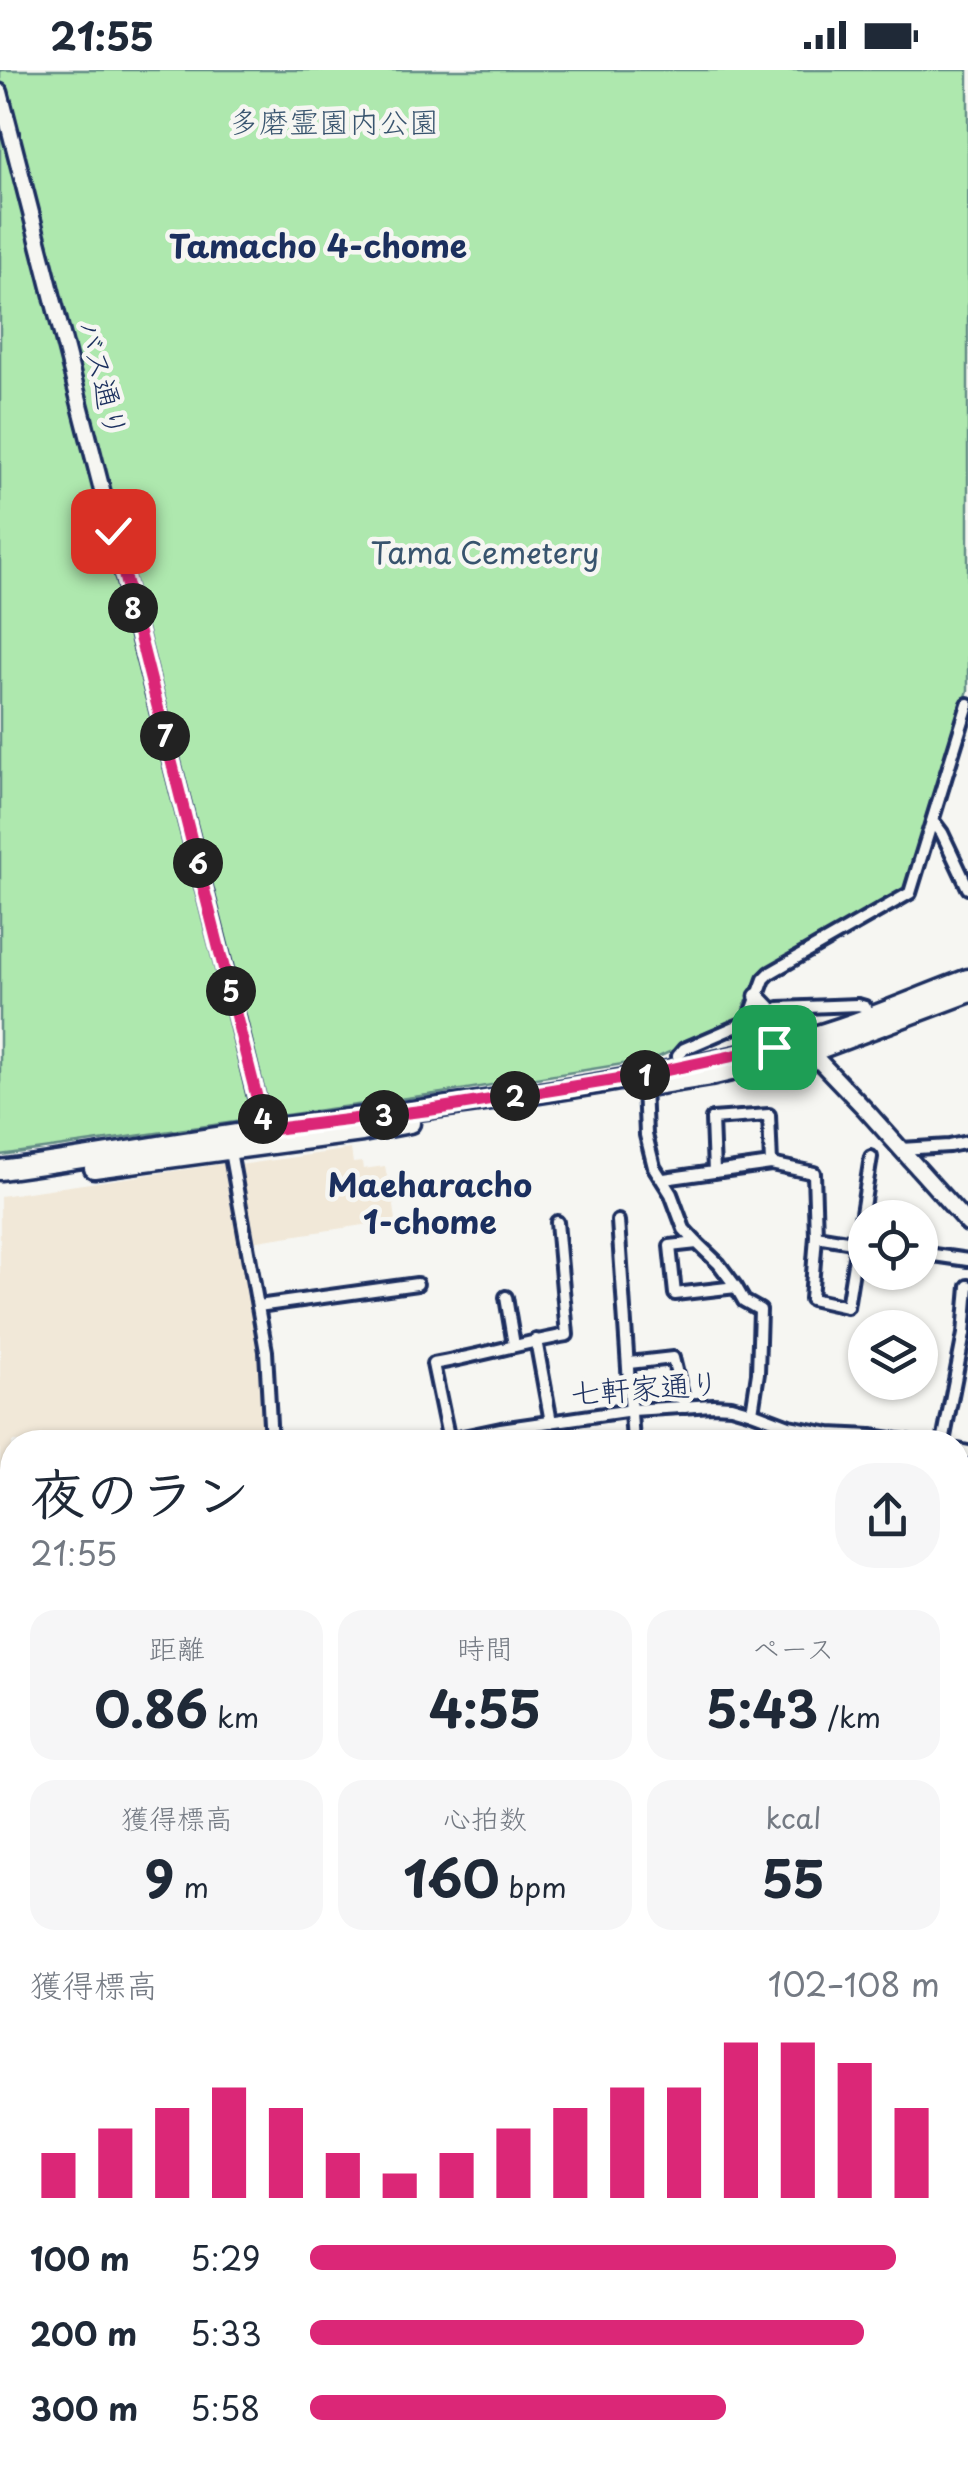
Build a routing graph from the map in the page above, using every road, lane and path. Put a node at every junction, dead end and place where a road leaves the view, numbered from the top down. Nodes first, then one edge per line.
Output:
1 (0, 92) edge
2 (968, 704) edge
3 (932, 823) junction
4 (968, 888) edge
5 (770, 973) junction
6 (968, 979) edge
7 (968, 993) edge
8 (758, 996) junction
9 (770, 1010) junction
10 (868, 1016) junction
11 (749, 1020) junction
12 (805, 1046) junction
13 (680, 1067) junction
14 (644, 1086) junction
15 (266, 1138) junction
16 (968, 1142) edge
17 (163, 1145) junction
18 (901, 1149) junction
19 (233, 1150) junction
20 (871, 1157) dead end
21 (772, 1164) junction
22 (0, 1170) edge
23 (714, 1172) junction
24 (664, 1179) junction
25 (0, 1181) edge
26 (866, 1200) edge
27 (618, 1221) dead end
28 (558, 1222) dead end
29 (968, 1224) edge
30 (816, 1236) junction
31 (848, 1242) edge
32 (697, 1244) junction
33 (938, 1255) edge
34 (968, 1260) edge
35 (417, 1284) dead end
36 (968, 1286) edge
37 (736, 1287) junction
38 (851, 1290) edge
39 (506, 1297) dead end
40 (258, 1306) junction
41 (536, 1340) junction
42 (514, 1345) junction
43 (629, 1363) junction
44 (684, 1407) junction
45 (632, 1410) junction
46 (752, 1412) junction
47 (552, 1422) junction
48 (271, 1430) edge
49 (441, 1430) edge
50 (496, 1430) edge
51 (633, 1430) edge
52 (802, 1430) edge
53 (945, 1430) edge

1 - 15 street, バス通り
2 - 3 street
3 - 4 street
3 - 5 street
5 - 8 street
5 - 9 street
6 - 10 main road
7 - 12 main road
8 - 9 street
8 - 11 street
9 - 10 street
9 - 11 street
9 - 12 street
10 - 12 main road
11 - 13 street
12 - 13 main road
12 - 14 main road
12 - 18 street
13 - 15 main road
14 - 15 main road
14 - 24 street
15 - 17 main road
15 - 19 main road
16 - 18 street
17 - 19 main road
17 - 22 main road
18 - 29 street
19 - 25 main road
19 - 40 street
20 - 26 street
21 - 23 street
21 - 23 street
21 - 30 street
23 - 24 street
24 - 32 street
27 - 43 street
28 - 41 street
30 - 31 street
30 - 38 street
32 - 37 street
32 - 37 street
33 - 34 street
35 - 40 street
36 - 53 street
37 - 46 street
39 - 42 street
40 - 48 street
41 - 42 street
41 - 47 street
42 - 49 street
43 - 44 street
43 - 45 street
44 - 45 street, 七軒家通り
44 - 46 street, 七軒家通り
45 - 47 street, 七軒家通り
45 - 51 street
46 - 52 street, 七軒家通り
47 - 50 street, 七軒家通り

